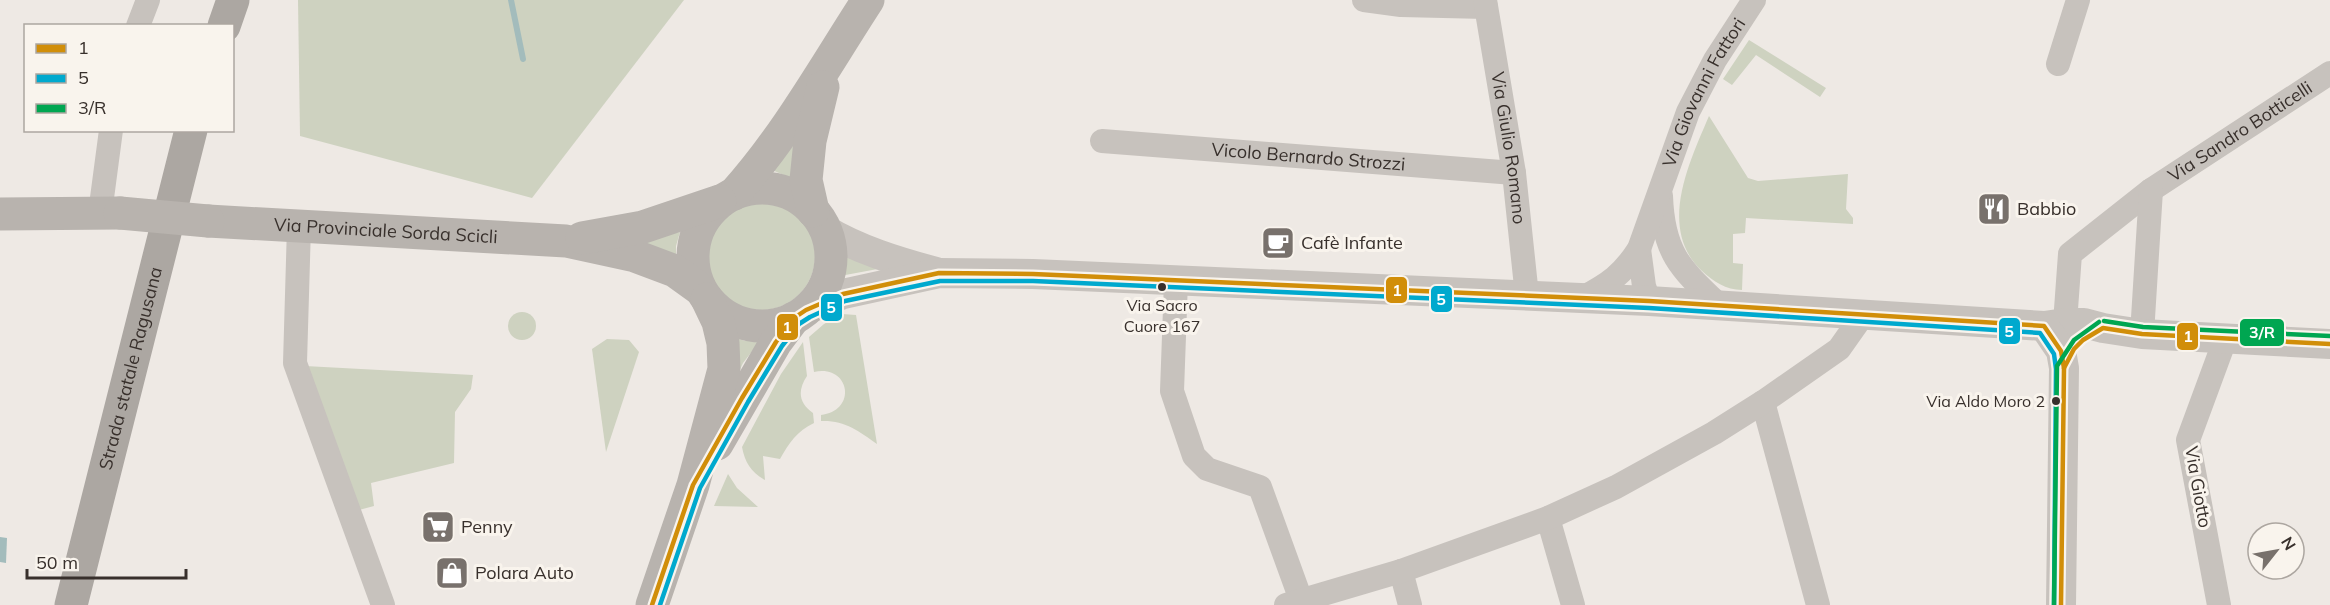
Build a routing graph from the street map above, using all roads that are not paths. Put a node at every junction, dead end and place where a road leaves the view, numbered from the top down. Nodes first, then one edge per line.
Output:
1 (148, 0) edge
2 (233, 0) edge
3 (868, 0) edge
4 (1364, 0) edge
5 (1755, 0) edge
6 (2078, 0) edge
7 (1485, 3) edge
8 (139, 24) edge
9 (225, 24) edge
10 (830, 59) junction
11 (2058, 64) dead end
12 (2330, 73) edge
13 (111, 132) edge
14 (190, 132) edge
15 (1102, 141) dead end
16 (1514, 173) junction
17 (1661, 190) junction
18 (2151, 190) junction
19 (729, 196) junction
20 (110, 213) junction
21 (0, 214) edge
22 (819, 220) junction
23 (299, 226) junction
24 (566, 241) junction
25 (1639, 249) junction
26 (1673, 254) junction
27 (939, 273) junction
28 (1176, 281) junction
29 (703, 294) junction
30 (1527, 296) junction
31 (1582, 298) junction
32 (1655, 301) junction
33 (1721, 307) junction
34 (800, 314) junction
35 (1863, 315) junction
36 (2055, 324) junction
37 (2103, 328) junction
38 (2142, 334) junction
39 (2226, 338) junction
40 (2330, 344) edge
41 (2064, 368) junction
42 (1763, 402) junction
43 (693, 484) junction
44 (1548, 518) junction
45 (1401, 571) junction
46 (1294, 603) edge
47 (71, 605) edge
48 (383, 605) edge
49 (652, 605) edge
50 (1410, 605) edge
51 (1573, 605) edge
52 (1818, 605) edge
53 (2061, 605) edge
54 (2219, 605) edge

1 - 8 street
2 - 9 main road
3 - 10 main road
4 - 7 street
5 - 17 street, Via Giovanni Fattori
6 - 11 street
7 - 16 street, Via Giulio Romano
10 - 19 main road
10 - 22 main road
12 - 18 street, Via Sandro Botticelli
13 - 20 street
14 - 47 main road, Strada statale Ragusana
15 - 16 street, Vicolo Bernardo Strozzi
16 - 30 street, Via Giulio Romano
17 - 25 street, Via Giovanni Fattori
17 - 26 street
18 - 36 street, Via Sandro Botticelli
18 - 38 street
19 - 22 main road
19 - 24 main road
19 - 29 main road
20 - 21 main road
20 - 23 main road, Via Provinciale Sorda Scicli, bridge
22 - 27 street
22 - 34 main road
23 - 24 main road, Via Provinciale Sorda Scicli
23 - 48 street
24 - 29 main road
25 - 31 street
25 - 32 street
26 - 32 street
26 - 33 street
27 - 28 street
27 - 34 street
28 - 30 street
28 - 46 street
29 - 34 main road
29 - 43 main road
30 - 31 street
31 - 32 street
32 - 33 street
33 - 35 street
34 - 43 main road
35 - 36 street
35 - 42 street
36 - 37 street
36 - 41 street
37 - 38 street
37 - 41 street
38 - 39 street
39 - 40 street
39 - 54 street, Via Giotto
41 - 53 street
42 - 44 street
42 - 52 street
43 - 49 main road
44 - 45 street
44 - 51 street
45 - 46 street
45 - 50 street

